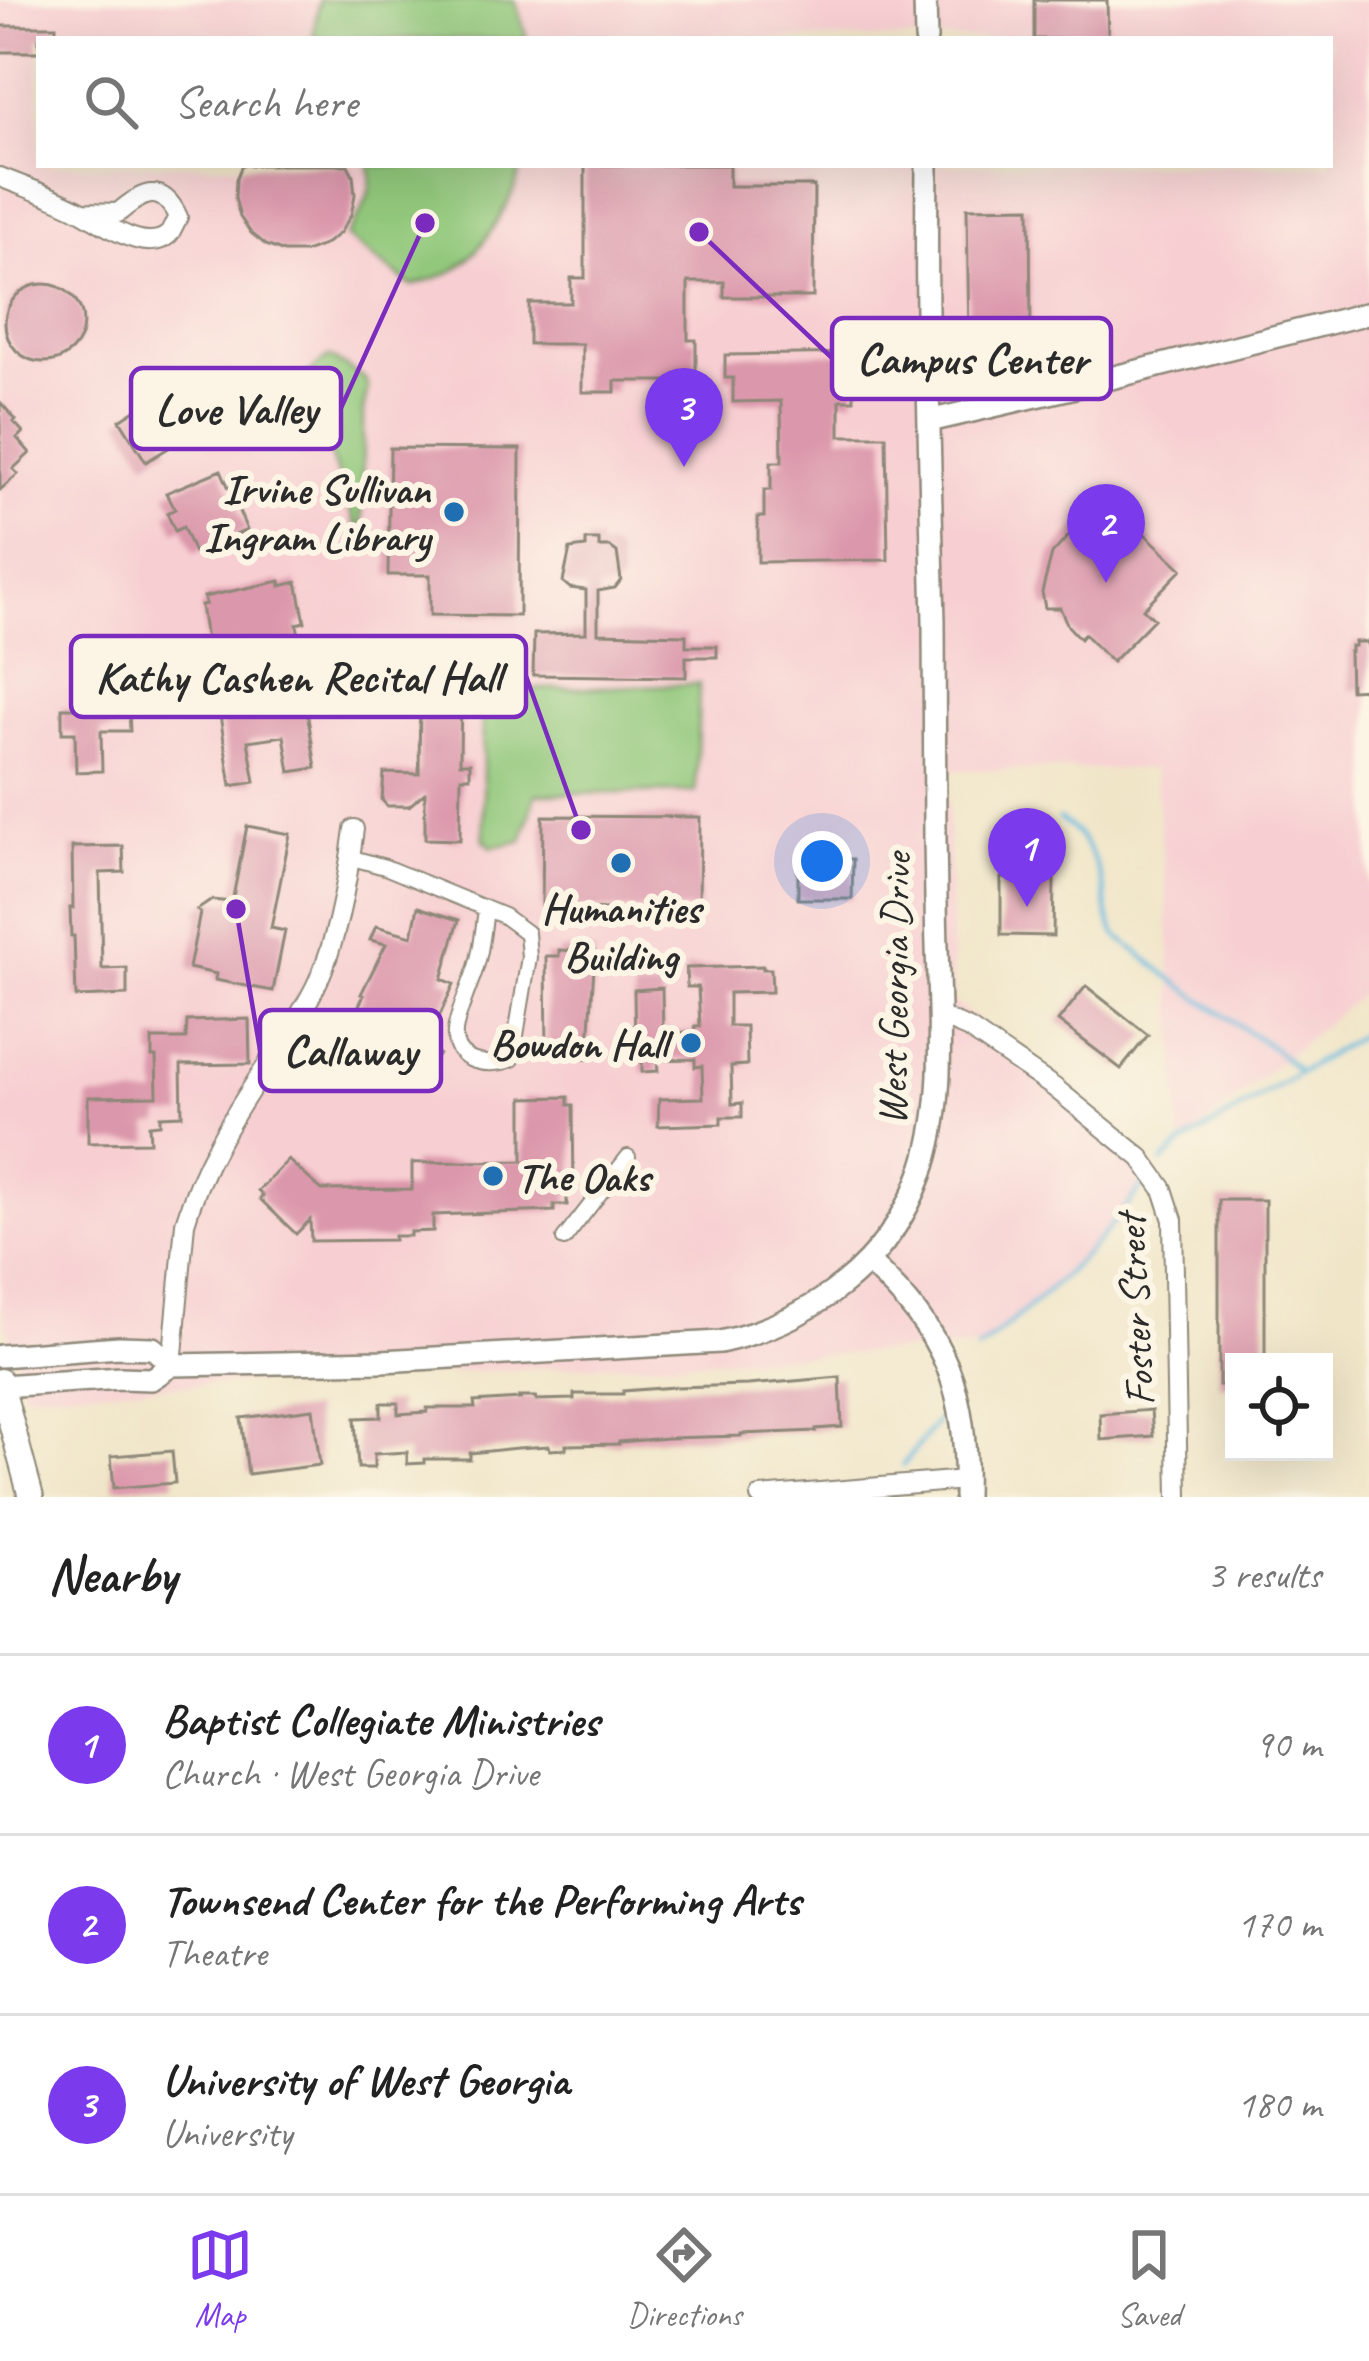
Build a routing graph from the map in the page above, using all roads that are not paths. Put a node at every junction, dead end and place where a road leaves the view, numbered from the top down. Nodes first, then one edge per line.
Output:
1 (926, 0) edge
2 (926, 36) edge
3 (927, 168) edge
4 (0, 177) edge
5 (84, 212) dead end
6 (1369, 314) edge
7 (928, 421) junction
8 (354, 829) dead end
9 (349, 857) junction
10 (486, 910) junction
11 (939, 1016) junction
12 (628, 1157) dead end
13 (564, 1239) dead end
14 (868, 1262) junction
15 (0, 1356) edge
16 (172, 1365) junction
17 (2, 1397) edge
18 (965, 1489) edge
19 (32, 1497) edge
20 (760, 1497) edge
21 (1178, 1497) edge

1 - 2 street
3 - 7 street, West Georgia Drive
4 - 5 street
6 - 7 street
7 - 11 street, West Georgia Drive
8 - 9 street
9 - 10 street
9 - 16 street
10 - 10 street
11 - 14 street, West Georgia Drive
11 - 21 street, Foster Street
12 - 13 street
14 - 16 street, West Georgia Drive
14 - 18 street
15 - 16 street
16 - 17 street, West Georgia Drive
17 - 19 main road
18 - 20 street

